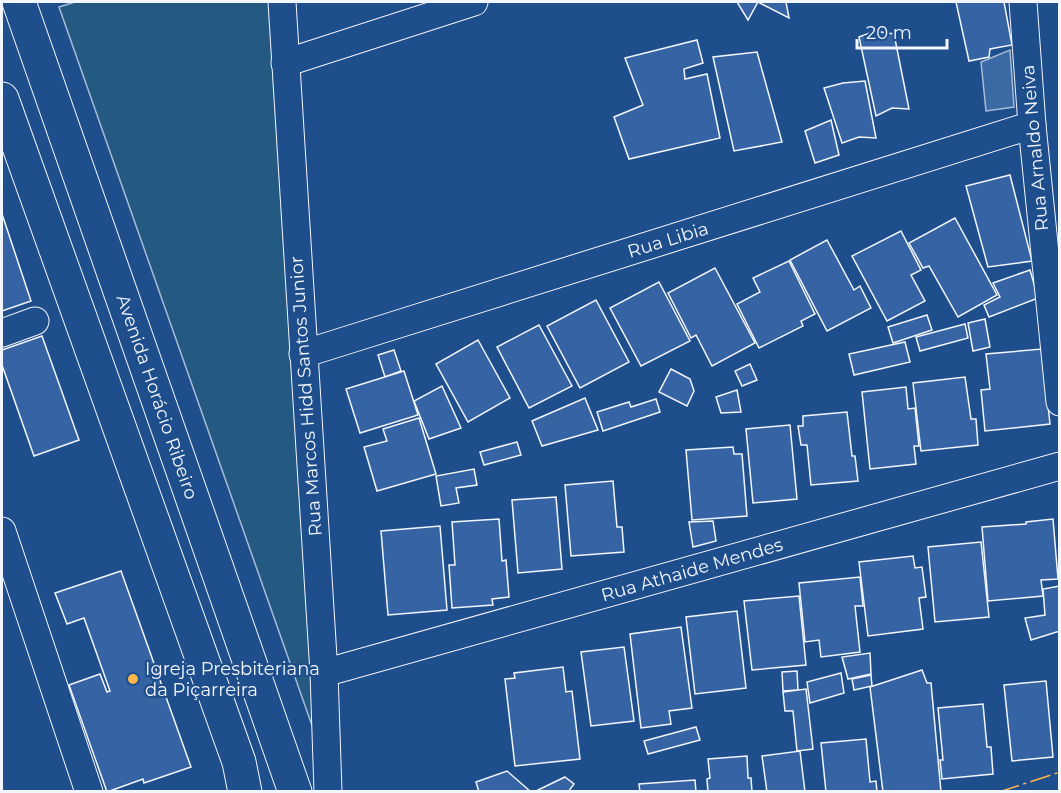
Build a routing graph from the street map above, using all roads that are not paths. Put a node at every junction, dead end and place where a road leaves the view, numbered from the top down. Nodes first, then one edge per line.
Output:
1 (19, 2) edge
2 (282, 2) edge
3 (474, 2) edge
4 (1023, 2) edge
5 (285, 63) junction
6 (2, 99) edge
7 (1032, 125) junction
8 (34, 321) dead end
9 (2, 333) edge
10 (303, 354) junction
11 (1059, 402) edge
12 (1059, 466) edge
13 (2, 531) edge
14 (324, 673) junction
15 (89, 792) edge
16 (245, 792) edge
17 (295, 792) edge
18 (328, 792) edge

1 - 17 street, Avenida Horácio Ribeiro
2 - 5 street, Rua Marcos Hidd Santos Junior
3 - 5 street
4 - 7 street, Rua Arnaldo Neiva
5 - 10 street, Rua Marcos Hidd Santos Junior
6 - 16 street
7 - 10 street, Rua Libia
7 - 11 street, Rua Arnaldo Neiva
8 - 9 street
10 - 14 street, Rua Marcos Hidd Santos Junior
12 - 14 street, Rua Athaide Mendes
13 - 15 street
14 - 18 street, Rua Marcos Hidd Santos Junior

